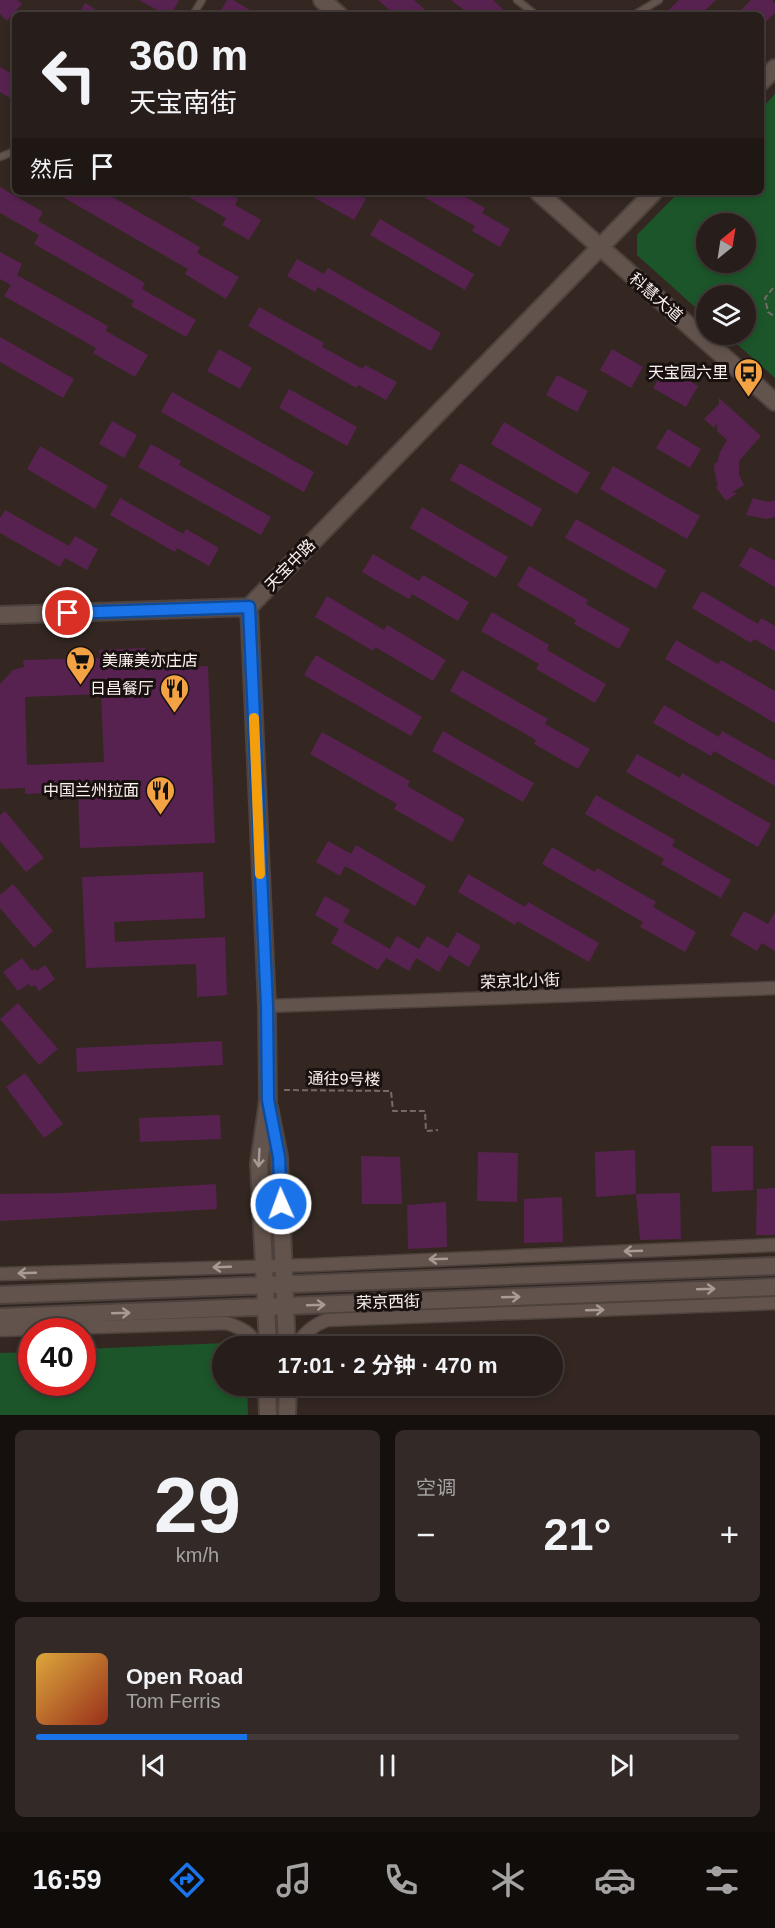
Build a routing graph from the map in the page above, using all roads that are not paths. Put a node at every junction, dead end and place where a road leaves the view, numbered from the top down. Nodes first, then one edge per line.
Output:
1 (322, 0) edge
2 (517, 0) edge
3 (659, 0) edge
4 (336, 12) edge
5 (532, 12) edge
6 (639, 12) edge
7 (775, 68) edge
8 (764, 79) edge
9 (541, 195) edge
10 (651, 195) edge
11 (600, 248) junction
12 (775, 402) edge
13 (249, 607) junction
14 (0, 615) edge
15 (775, 988) edge
16 (267, 1006) junction
17 (268, 1100) junction
18 (775, 1245) edge
19 (283, 1265) junction
20 (263, 1266) junction
21 (775, 1266) edge
22 (0, 1274) edge
23 (284, 1285) junction
24 (264, 1286) junction
25 (775, 1287) edge
26 (0, 1295) edge
27 (775, 1303) edge
28 (285, 1307) junction
29 (266, 1308) junction
30 (0, 1317) edge
31 (0, 1330) edge
32 (250, 1336) edge
33 (267, 1336) edge
34 (286, 1336) edge
35 (302, 1336) edge
36 (267, 1396) edge
37 (288, 1396) edge
38 (268, 1415) edge
39 (287, 1415) edge

1 - 4 street
2 - 5 lane
3 - 6 lane
7 - 8 street
9 - 11 street, 科慧大道
10 - 11 street, 天宝中路
11 - 12 street, 科慧大道
11 - 13 street, 天宝中路
13 - 14 street
13 - 16 street
15 - 16 street, 荣京北小街
16 - 17 street
17 - 19 street
17 -> 20 street
18 -> 19 street
19 - 20 street
19 - 23 street
20 -> 22 street
20 - 24 street
21 - 23 street, 荣京西街
23 - 24 street, 荣京西街
23 - 28 street
24 - 26 street, 荣京西街
24 - 29 street
28 -> 25 street, 荣京西街
35 -> 27 street
28 - 29 street, 荣京西街
28 - 34 street
30 -> 29 street, 荣京西街
29 - 33 street
31 - 32 street
36 - 38 street
37 - 39 street

